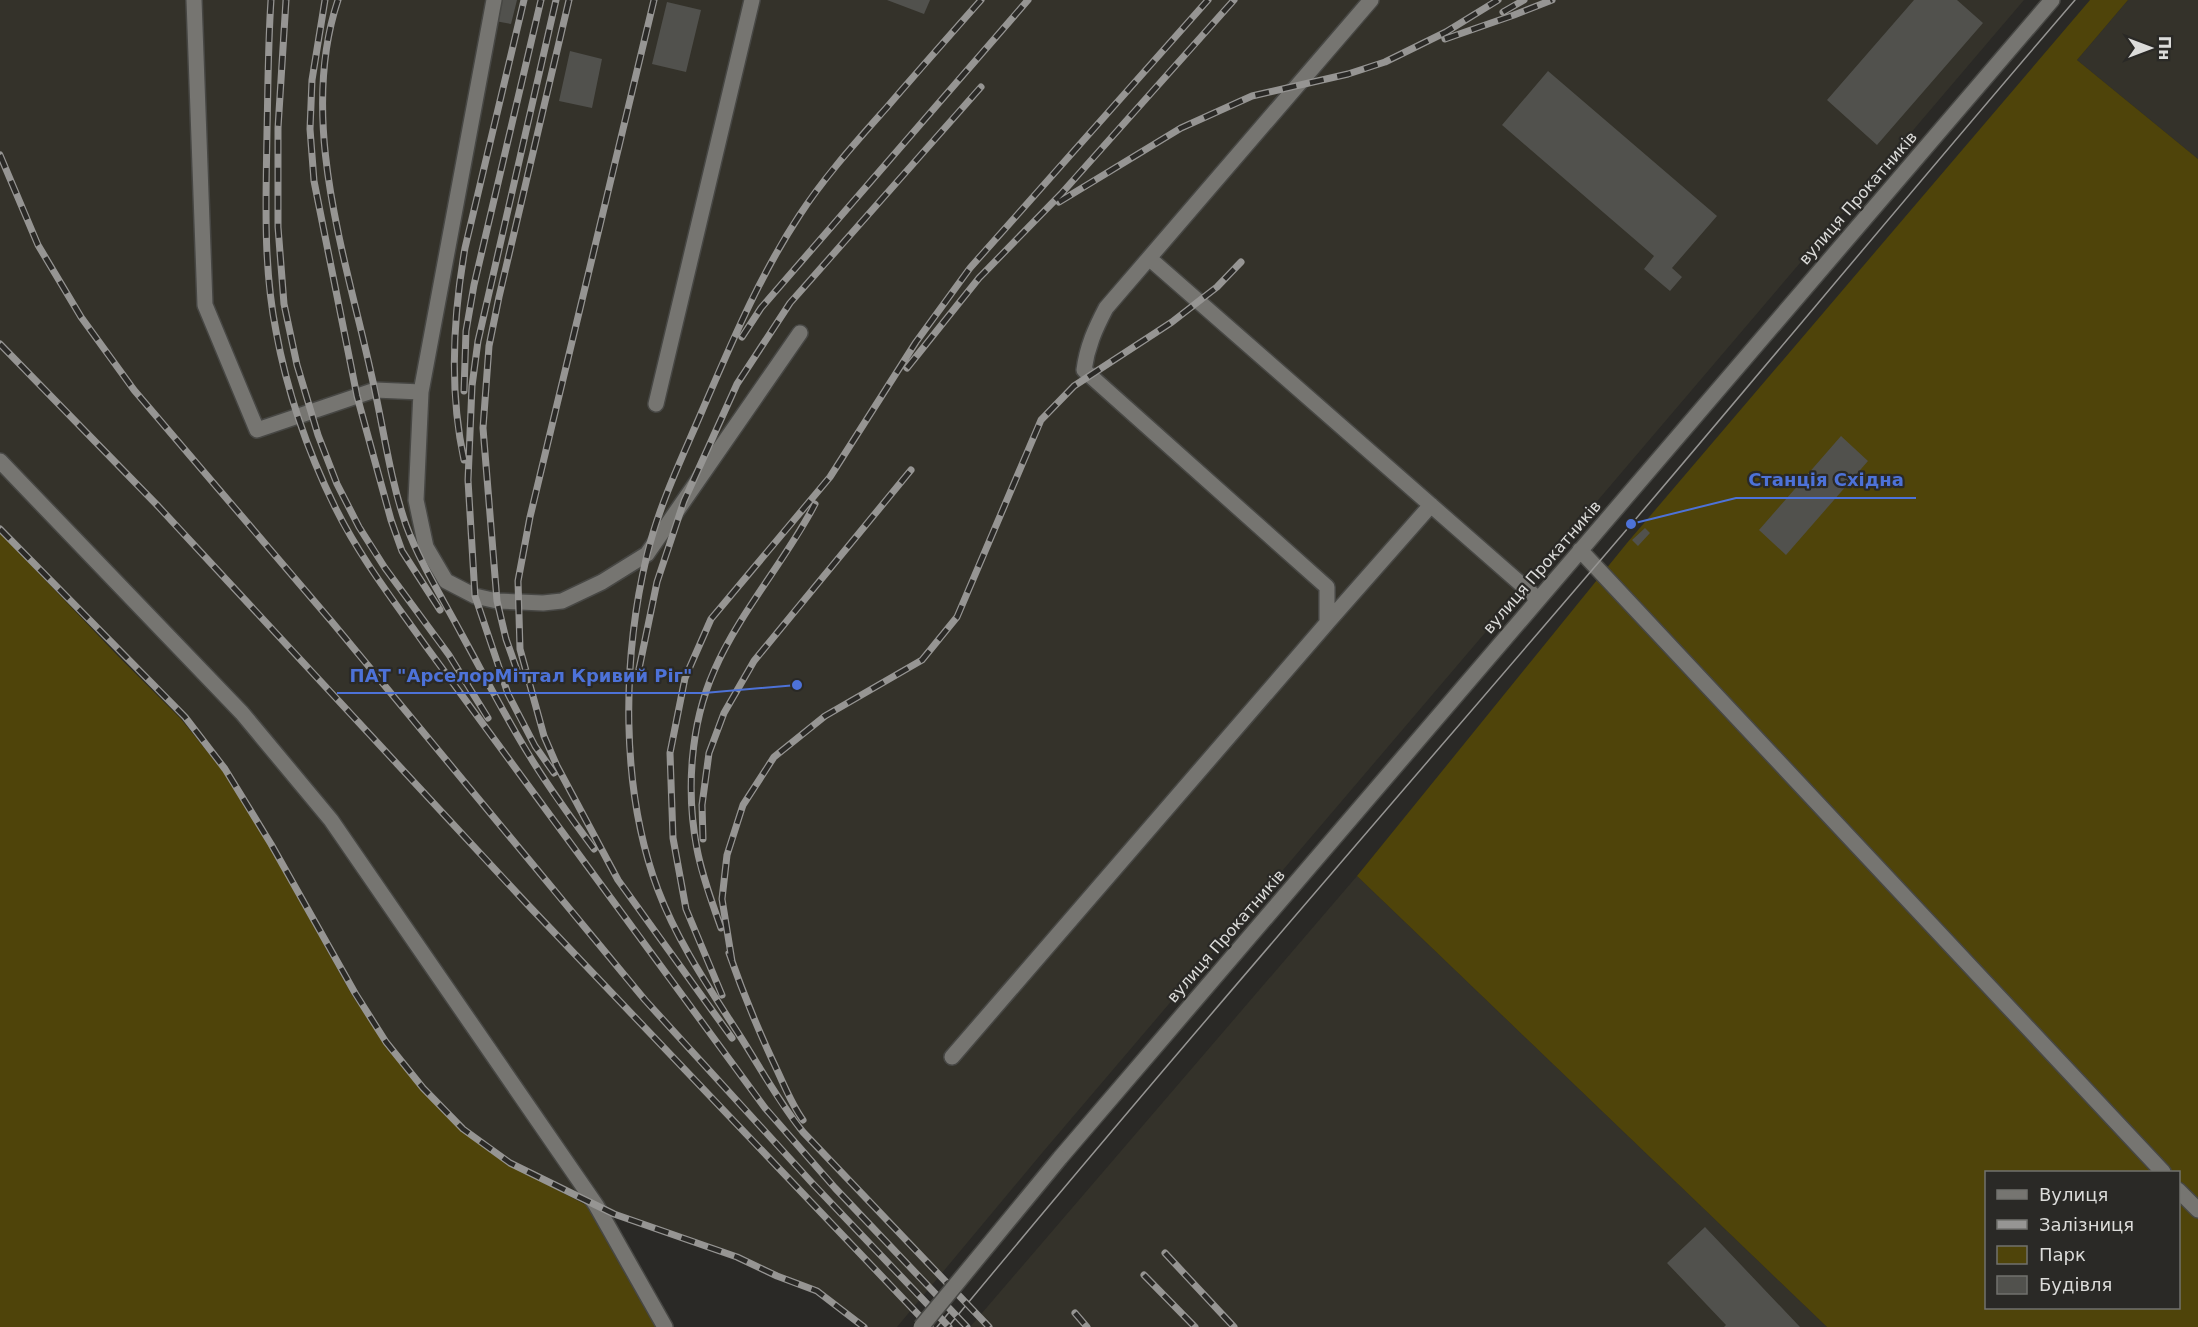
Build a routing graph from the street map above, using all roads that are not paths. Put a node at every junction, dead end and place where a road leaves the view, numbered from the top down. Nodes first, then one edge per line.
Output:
1 (194, 0) edge
2 (494, 0) edge
3 (752, 0) edge
4 (1371, 0) edge
5 (2052, 0) edge
6 (1149, 258) junction
7 (800, 333) dead end
8 (421, 392) junction
9 (656, 404) dead end
10 (0, 461) edge
11 (1431, 505) junction
12 (1580, 550) junction
13 (1538, 599) junction
14 (1327, 623) junction
15 (952, 1057) dead end
16 (2161, 1171) edge
17 (2180, 1192) edge
18 (2198, 1210) edge
19 (665, 1327) edge
20 (921, 1327) edge

1 - 8 street
2 - 8 street
3 - 9 street
4 - 6 street
5 - 12 street, вулиця Прокатників
6 - 11 street
6 - 14 street
7 - 8 street
10 - 19 street
11 - 13 street
11 - 14 street
12 - 13 street, вулиця Прокатників
12 - 16 street
13 - 20 street, вулиця Прокатників, bridge
14 - 15 street
17 - 18 street

